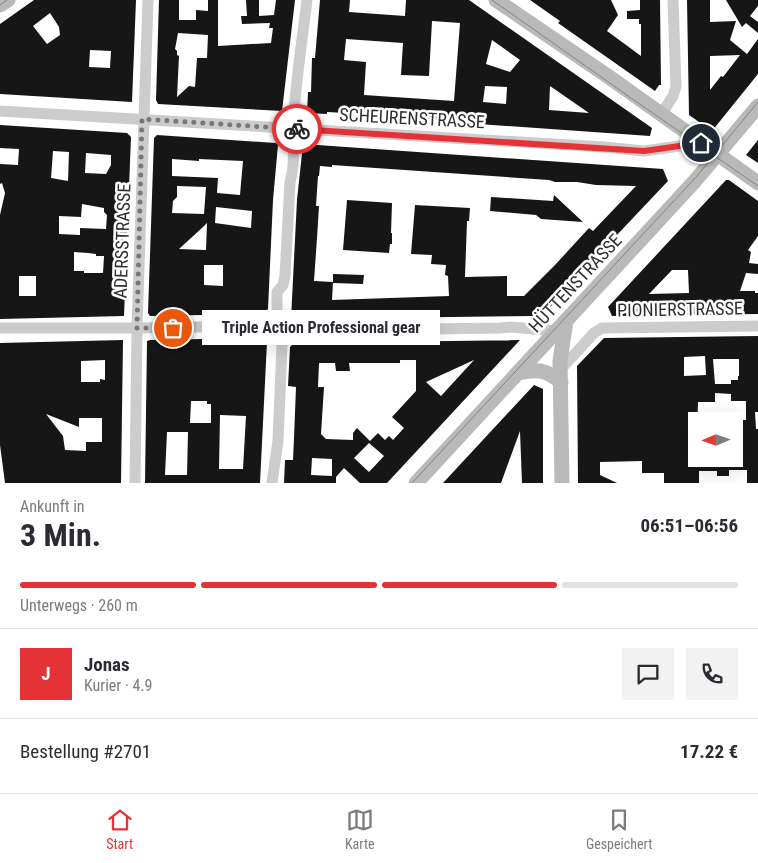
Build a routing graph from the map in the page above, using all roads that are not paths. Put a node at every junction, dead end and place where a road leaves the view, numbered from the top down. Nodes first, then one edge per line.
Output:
1 (8, 0) edge
2 (148, 0) edge
3 (307, 0) edge
4 (496, 0) edge
5 (673, 0) edge
6 (0, 5) edge
7 (758, 106) edge
8 (0, 111) edge
9 (661, 115) junction
10 (142, 119) junction
11 (293, 129) junction
12 (701, 143) junction
13 (718, 155) junction
14 (758, 183) edge
15 (561, 326) junction
16 (758, 326) edge
17 (0, 328) edge
18 (137, 328) junction
19 (280, 329) junction
20 (518, 373) junction
21 (561, 375) junction
22 (135, 483) edge
23 (272, 483) edge
24 (416, 483) edge
25 (562, 483) edge

1 - 6 main road
2 - 10 street, ADERSSTRASSE
3 - 11 street
4 - 9 main road
5 - 9 street
7 - 13 main road, HÜTTENSTRASSE
8 - 10 street, SCHEURENSTRASSE
9 - 12 main road
10 - 11 street, SCHEURENSTRASSE
10 - 18 street, ADERSSTRASSE
11 - 12 street, SCHEURENSTRASSE
11 - 19 street
12 - 13 main road
13 - 14 main road
13 - 15 main road, HÜTTENSTRASSE
15 - 19 street
15 - 20 main road, HÜTTENSTRASSE
15 - 21 main road
16 - 21 street, PIONIERSTRASSE
17 - 18 street
18 - 19 street
18 - 22 street, ADERSSTRASSE
19 - 23 street
20 - 21 main road
20 - 24 main road, HÜTTENSTRASSE
21 - 25 main road

